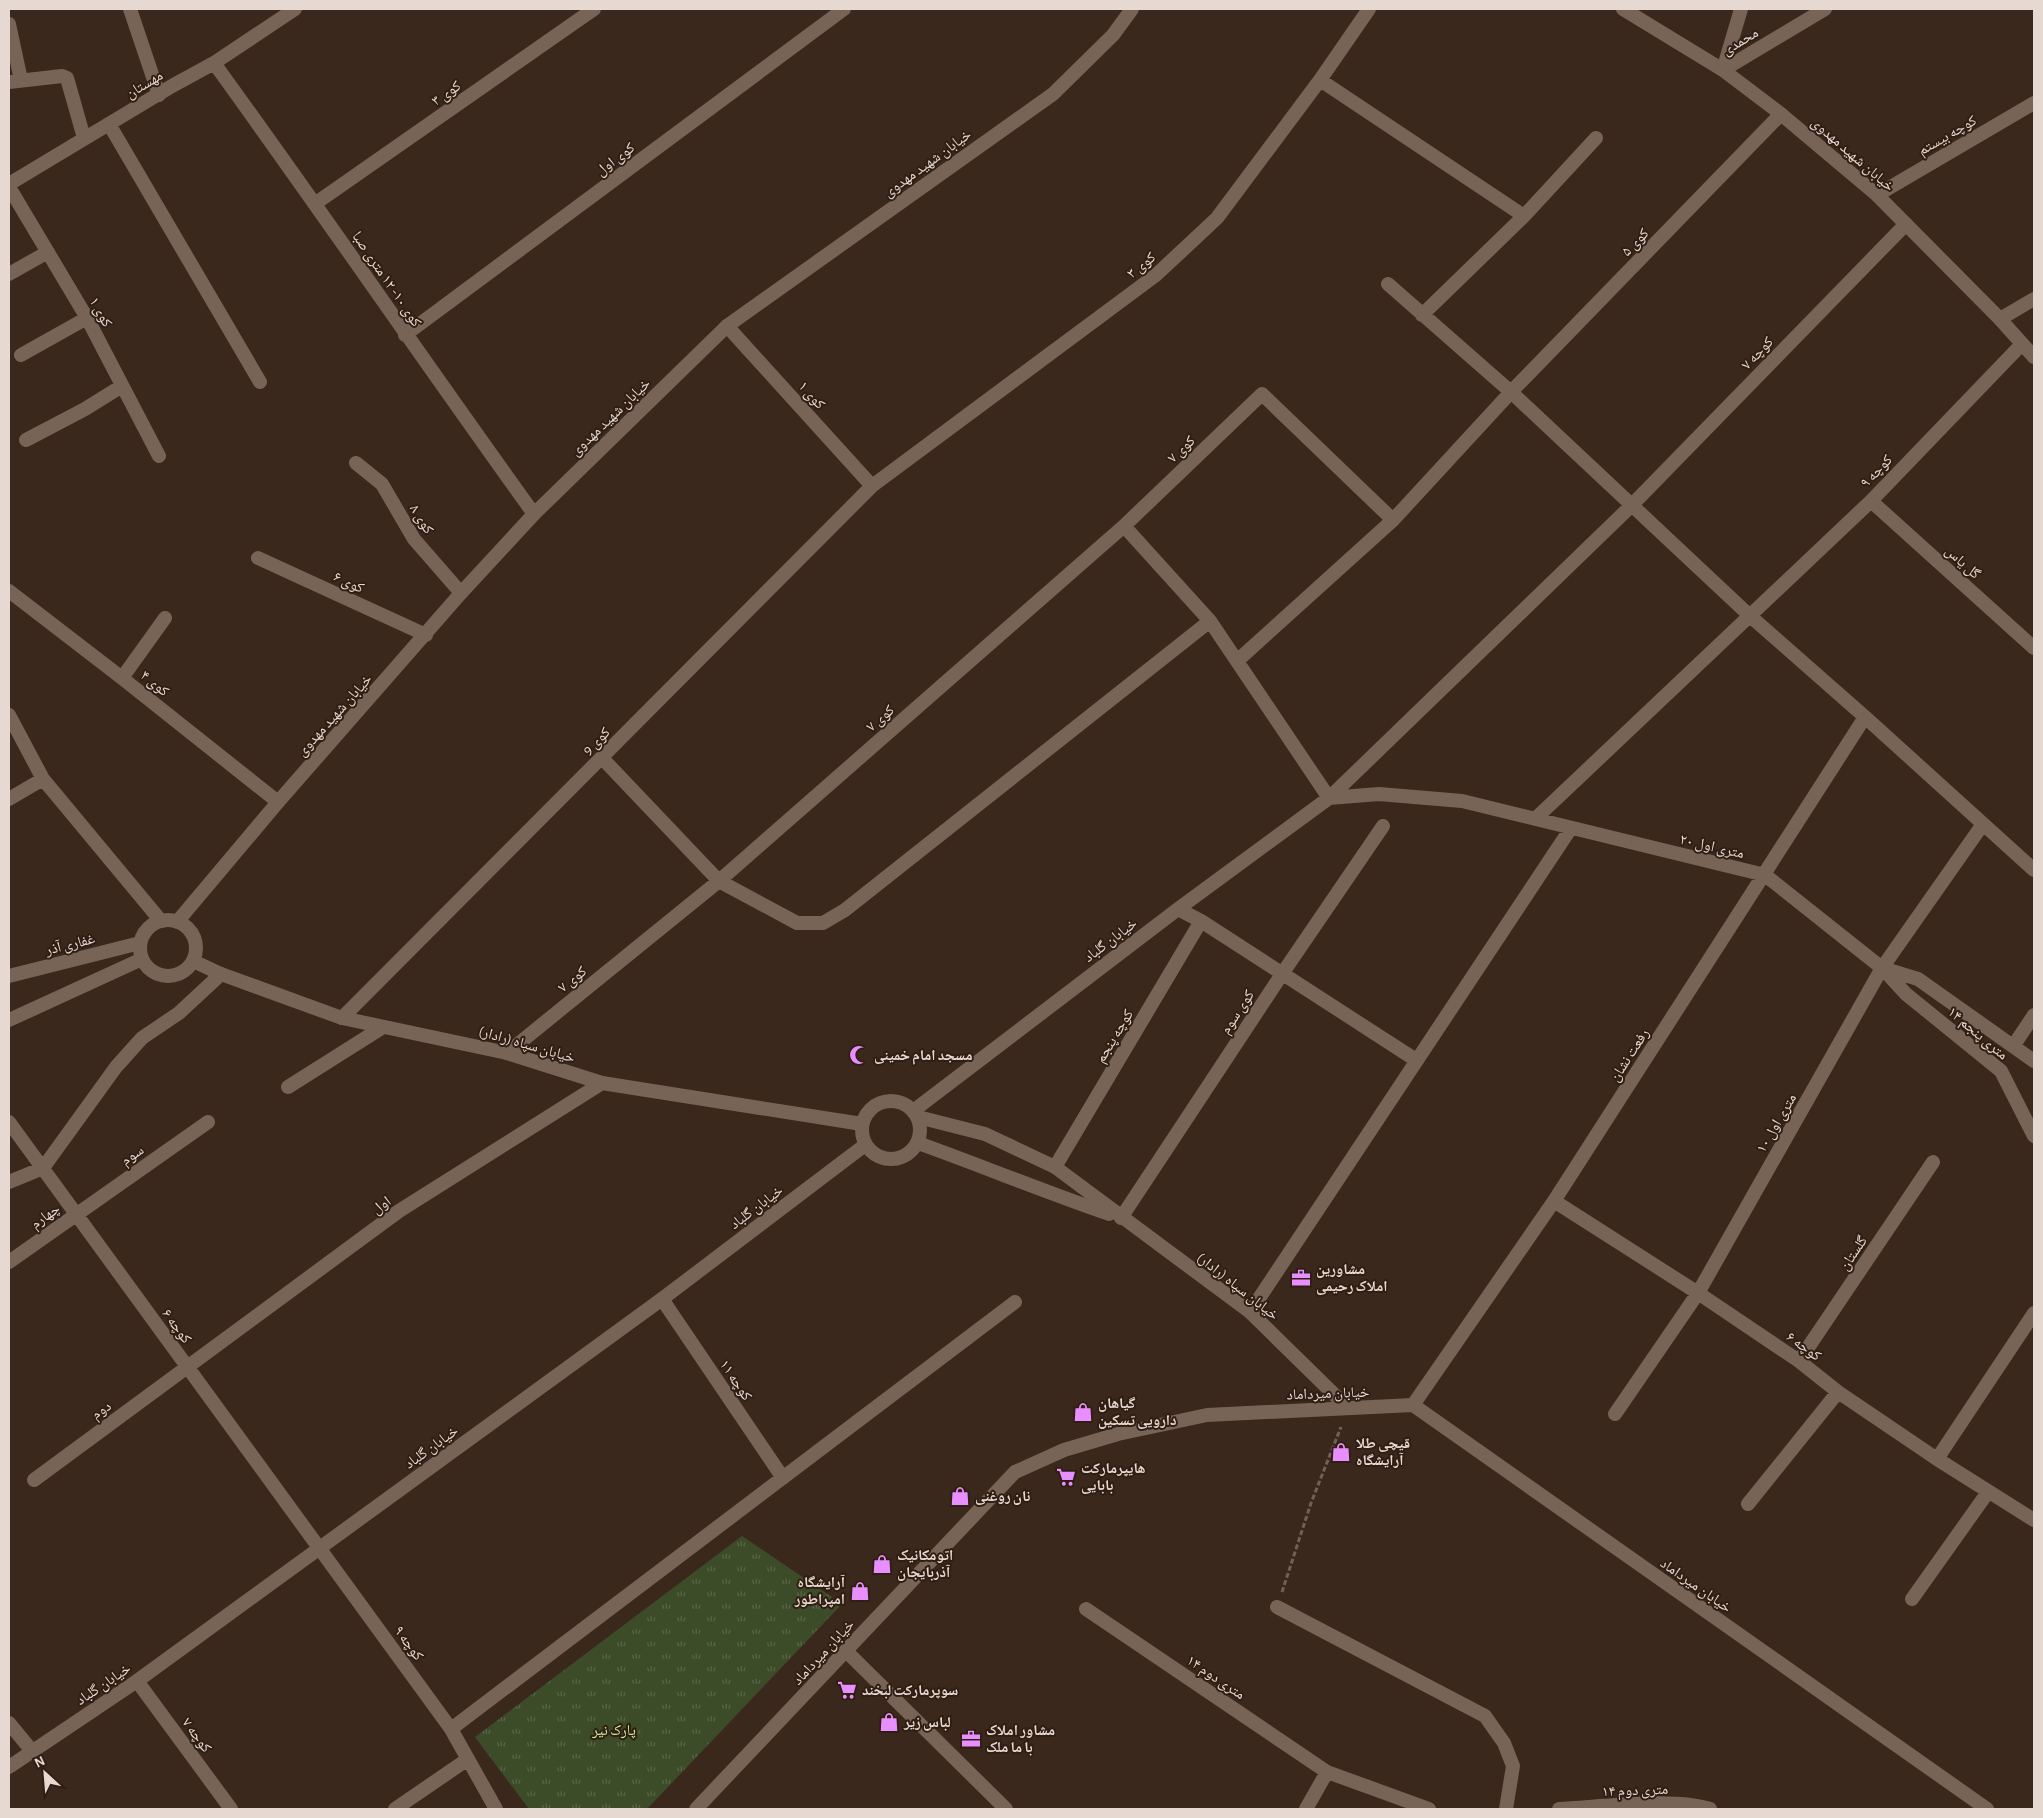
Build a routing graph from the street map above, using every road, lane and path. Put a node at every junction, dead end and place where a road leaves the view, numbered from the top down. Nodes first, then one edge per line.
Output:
1 (130, 9) edge
2 (295, 9) edge
3 (594, 9) edge
4 (844, 9) edge
5 (1132, 9) edge
6 (1370, 9) edge
7 (1623, 9) edge
8 (1741, 9) edge
9 (1825, 9) edge
10 (9, 24) edge
11 (214, 63) junction
12 (1723, 70) junction
13 (1320, 80) junction
14 (15, 81) edge
15 (158, 95) junction
16 (2034, 104) edge
17 (1781, 114) junction
18 (109, 124) junction
19 (84, 138) junction
20 (1596, 138) dead end
21 (9, 186) edge
22 (1877, 195) junction
23 (316, 203) junction
24 (1524, 216) junction
25 (1906, 224) junction
26 (48, 252) junction
27 (9, 274) edge
28 (1388, 284) dead end
29 (2034, 299) edge
30 (1422, 315) junction
31 (87, 318) junction
32 (2000, 319) junction
33 (727, 326) junction
34 (405, 335) junction
35 (2022, 344) junction
36 (21, 355) dead end
37 (2034, 357) edge
38 (260, 382) dead end
39 (122, 386) junction
40 (1511, 392) junction
41 (26, 440) dead end
42 (159, 456) dead end
43 (356, 463) dead end
44 (872, 486) junction
45 (1871, 501) junction
46 (1631, 506) junction
47 (534, 514) junction
48 (1393, 520) junction
49 (1124, 526) junction
50 (258, 558) dead end
51 (9, 591) edge
52 (461, 593) junction
53 (1749, 615) junction
54 (165, 618) dead end
55 (1210, 621) junction
56 (426, 636) junction
57 (2034, 648) edge
58 (1237, 661) junction
59 (122, 678) junction
60 (9, 715) edge
61 (1865, 717) junction
62 (602, 758) junction
63 (43, 779) junction
64 (1329, 798) junction
65 (9, 800) edge
66 (278, 802) junction
67 (1535, 819) junction
68 (1983, 824) junction
69 (1383, 826) dead end
70 (1571, 828) junction
71 (2034, 870) edge
72 (1765, 875) junction
73 (719, 881) junction
74 (1178, 909) junction
75 (161, 921) junction
76 (1201, 921) junction
77 (177, 922) junction
78 (140, 943) junction
79 (142, 959) junction
80 (193, 961) junction
81 (1882, 968) junction
82 (221, 974) junction
83 (1282, 974) junction
84 (9, 976) edge
85 (2034, 1014) edge
86 (342, 1018) junction
87 (9, 1020) edge
88 (384, 1027) junction
89 (2014, 1045) junction
90 (508, 1053) junction
91 (1416, 1060) junction
92 (2034, 1061) edge
93 (602, 1083) junction
94 (288, 1087) dead end
95 (915, 1114) junction
96 (9, 1122) edge
97 (208, 1122) dead end
98 (862, 1124) junction
99 (2034, 1136) edge
100 (918, 1144) junction
101 (865, 1145) junction
102 (1933, 1162) dead end
103 (1055, 1167) junction
104 (43, 1168) junction
105 (9, 1182) edge
106 (1554, 1201) junction
107 (75, 1214) junction
108 (1122, 1218) junction
109 (9, 1262) edge
110 (1698, 1293) junction
111 (662, 1299) junction
112 (1015, 1302) dead end
113 (1250, 1312) junction
114 (2034, 1313) edge
115 (1799, 1361) junction
116 (187, 1367) junction
117 (1838, 1392) junction
118 (1413, 1405) junction
119 (1348, 1408) junction
120 (1615, 1414) dead end
121 (1937, 1459) junction
122 (783, 1478) junction
123 (34, 1480) dead end
124 (1988, 1492) junction
125 (1748, 1504) dead end
126 (2034, 1520) edge
127 (319, 1548) junction
128 (1912, 1599) dead end
129 (1277, 1607) joint
130 (1086, 1609) dead end
131 (846, 1651) junction
132 (137, 1681) junction
133 (9, 1723) edge
134 (451, 1729) junction
135 (32, 1751) junction
136 (468, 1759) junction
137 (9, 1767) edge
138 (1327, 1772) junction
139 (231, 1809) edge
140 (395, 1809) edge
141 (496, 1809) edge
142 (696, 1809) edge
143 (1006, 1809) edge
144 (1306, 1809) edge
145 (1429, 1809) edge
146 (1506, 1809) edge
147 (1559, 1809) edge
148 (1710, 1809) edge
149 (1987, 1809) edge

1 - 15 street
2 - 11 street, مهستان
3 - 23 street, کوی ۳
4 - 34 street, کوی اول
5 - 33 street, خیابان شهید مهدوی
6 - 13 street, کوی ۳
7 - 12 street, خیابان شهید مهدوی
8 - 12 street
9 - 12 street, محمدی
10 - 14 street
11 - 15 street, مهستان
11 - 23 street, کوی ۱۰- ۱۲ متری صبا
12 - 17 street, خیابان شهید مهدوی
13 - 24 street
13 - 44 street, کوی ۳
14 - 19 street
15 - 18 street, مهستان
16 - 22 street, کوچه بیستم
17 - 22 street, خیابان شهید مهدوی
17 - 40 street, کوی ۵
18 - 19 street, مهستان
18 - 38 street
19 - 21 street, مهستان
20 - 24 street
21 - 26 street, کوی ۱
22 - 25 street, خیابان شهید مهدوی
23 - 34 street, کوی ۱۰- ۱۲ متری صبا
24 - 30 street
25 - 32 street, خیابان شهید مهدوی
25 - 46 street, کوچه ۷
26 - 27 street
26 - 31 street, کوی ۱
28 - 30 street
29 - 32 street
30 - 40 street
31 - 36 street
31 - 39 street, کوی ۱
32 - 35 street, خیابان شهید مهدوی
33 - 44 street, کوی ۱
33 - 47 street, خیابان شهید مهدوی
34 - 47 street, کوی ۱۰- ۱۲ متری صبا
35 - 37 street, خیابان شهید مهدوی
35 - 45 street, کوچه ۹
39 - 41 street
39 - 42 street, کوی ۱
40 - 46 street
40 - 48 street, کوی ۵
43 - 52 street, کوی ۸
44 - 62 street, کوی 9
45 - 53 street, کوچه ۹
45 - 57 street, گل یاس
46 - 53 street
46 - 64 street, کوچه ۷
47 - 52 street, خیابان شهید مهدوی
48 - 49 street, کوی ۷
48 - 58 street, کوی ۵
49 - 55 street
49 - 73 street, کوی ۷
50 - 56 street, کوی ۶
51 - 59 street, کوی ۴
52 - 56 street, خیابان شهید مهدوی
53 - 61 street
53 - 67 street, کوچه ۹
54 - 59 street
55 - 58 street
55 - 73 street
56 - 66 street, خیابان شهید مهدوی
58 - 64 street
59 - 66 street, کوی ۴
60 - 63 street
61 - 68 street
61 - 72 street, رفعت نشان
62 - 73 street
62 - 86 street, کوی 9
63 - 65 street
63 - 75 street
64 - 67 street, ۲۰ متری اول
64 - 74 street, خیابان گلباد
66 - 77 street, خیابان شهید مهدوی
67 - 70 street, ۲۰ متری اول
68 - 71 street
68 - 81 street, ۱۰ متری اول
69 - 83 street, کوی سوم
70 - 72 street, ۲۰ متری اول
70 - 91 street
72 - 81 street, ۲۰ متری اول
72 - 106 street, رفعت نشان
73 - 90 street, کوی ۷
74 - 76 street
74 - 95 street, خیابان گلباد
75 - 77 street
75 - 78 street
76 - 83 street
76 - 103 street, کوچه پنجم
77 - 80 street
78 - 79 street
78 - 84 street, غفاری آذر
79 - 80 street
79 - 87 street
80 - 82 street, خیابان سپاه (رادار)
81 - 89 street, ۲۰ متری اول
81 - 99 street, ۱۴ متری پنجم
81 - 110 street, ۱۰ متری اول
82 - 86 street, خیابان سپاه (رادار)
82 - 104 street
83 - 91 street
83 - 108 street, کوی سوم
85 - 89 street
86 - 88 street, خیابان سپاه (رادار)
88 - 90 street, خیابان سپاه (رادار)
88 - 94 street
89 - 92 street, ۲۰ متری اول
90 - 93 street, خیابان سپاه (رادار)
91 - 113 street
93 - 98 street, خیابان سپاه (رادار)
93 - 116 street, اول
95 - 98 street
95 - 100 street
95 - 103 street, خیابان سپاه (رادار)
96 - 104 street, کوچه ۶
97 - 107 street, سوم
98 - 101 street
100 - 101 street
100 - 108 street, خیابان سپاه (رادار)
101 - 111 street, خیابان گلباد
102 - 115 street, گلستان
103 - 108 street, خیابان سپاه (رادار)
104 - 105 street
104 - 107 street, کوچه ۶
106 - 110 street, کوچه ۶
106 - 118 street, رفعت نشان
107 - 109 street, چهارم
107 - 116 street, کوچه ۶
108 - 113 street, خیابان سپاه (رادار)
110 - 115 street, کوچه ۶
110 - 120 street, ۱۰ متری اول
111 - 122 street, کوچه ۱۱
111 - 127 street, خیابان گلباد
112 - 122 street
113 - 119 street, خیابان سپاه (رادار)
114 - 121 street
115 - 117 street, کوچه ۶
116 - 123 street, دوم
116 - 127 street, کوچه ۶
117 - 121 street, کوچه ۶
117 - 125 street
118 - 119 street, خیابان میرداماد
118 - 149 street, خیابان میرداماد
119 - 129 path
119 - 131 street, خیابان میرداماد
121 - 124 street, کوچه ۶
122 - 134 street
124 - 126 street, کوچه ۶
124 - 128 street
127 - 132 street, خیابان گلباد
127 - 134 street, کوچه ۹
129 - 146 street
130 - 138 street, ۱۴ متری دوم
131 - 142 street, خیابان میرداماد
131 - 143 street
132 - 135 street, خیابان گلباد
132 - 139 street, کوچه ۷
133 - 135 street
134 - 136 street, کوچه ۹
135 - 137 street, خیابان گلباد
136 - 140 street
136 - 141 street, کوچه ۹
138 - 144 street
138 - 145 street, ۱۴ متری دوم
147 - 148 street, ۱۴ متری دوم

